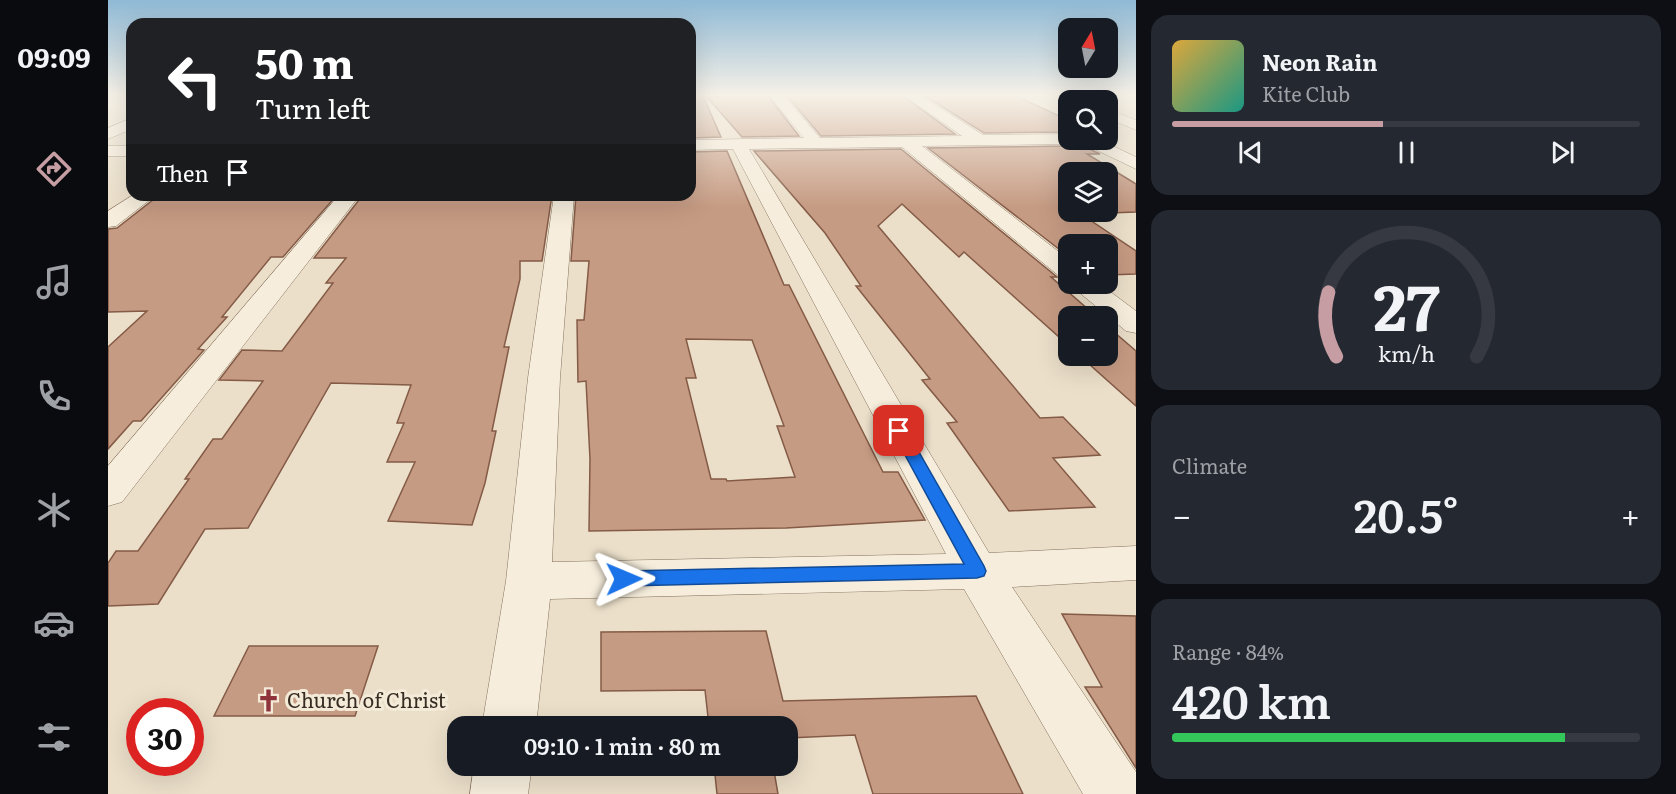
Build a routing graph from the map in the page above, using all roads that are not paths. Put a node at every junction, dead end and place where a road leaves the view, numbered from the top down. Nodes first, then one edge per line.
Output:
1 (808, 133) edge
2 (967, 133) edge
3 (976, 139) junction
4 (1058, 139) edge
5 (905, 141) junction
6 (815, 142) junction
7 (738, 144) junction
8 (696, 145) edge
9 (1108, 150) edge
10 (108, 151) edge
11 (126, 151) edge
12 (1136, 164) edge
13 (137, 201) edge
14 (345, 201) edge
15 (563, 201) edge
16 (108, 221) edge
17 (1058, 263) edge
18 (1097, 294) edge
19 (1136, 325) edge
20 (108, 492) edge
21 (1136, 563) edge
22 (977, 571) junction
23 (529, 581) junction
24 (510, 716) edge
25 (501, 776) edge
26 (499, 794) edge
27 (1116, 794) edge

1 - 6 street
2 - 3 street
3 - 4 street
3 - 5 street
5 - 6 street
5 - 17 street
6 - 7 street
7 - 8 street
7 - 22 street
9 - 12 street
10 - 11 street
13 - 16 street
14 - 20 street
15 - 23 street
18 - 19 street
21 - 22 street
22 - 23 street
22 - 27 street
23 - 24 street
25 - 26 street

